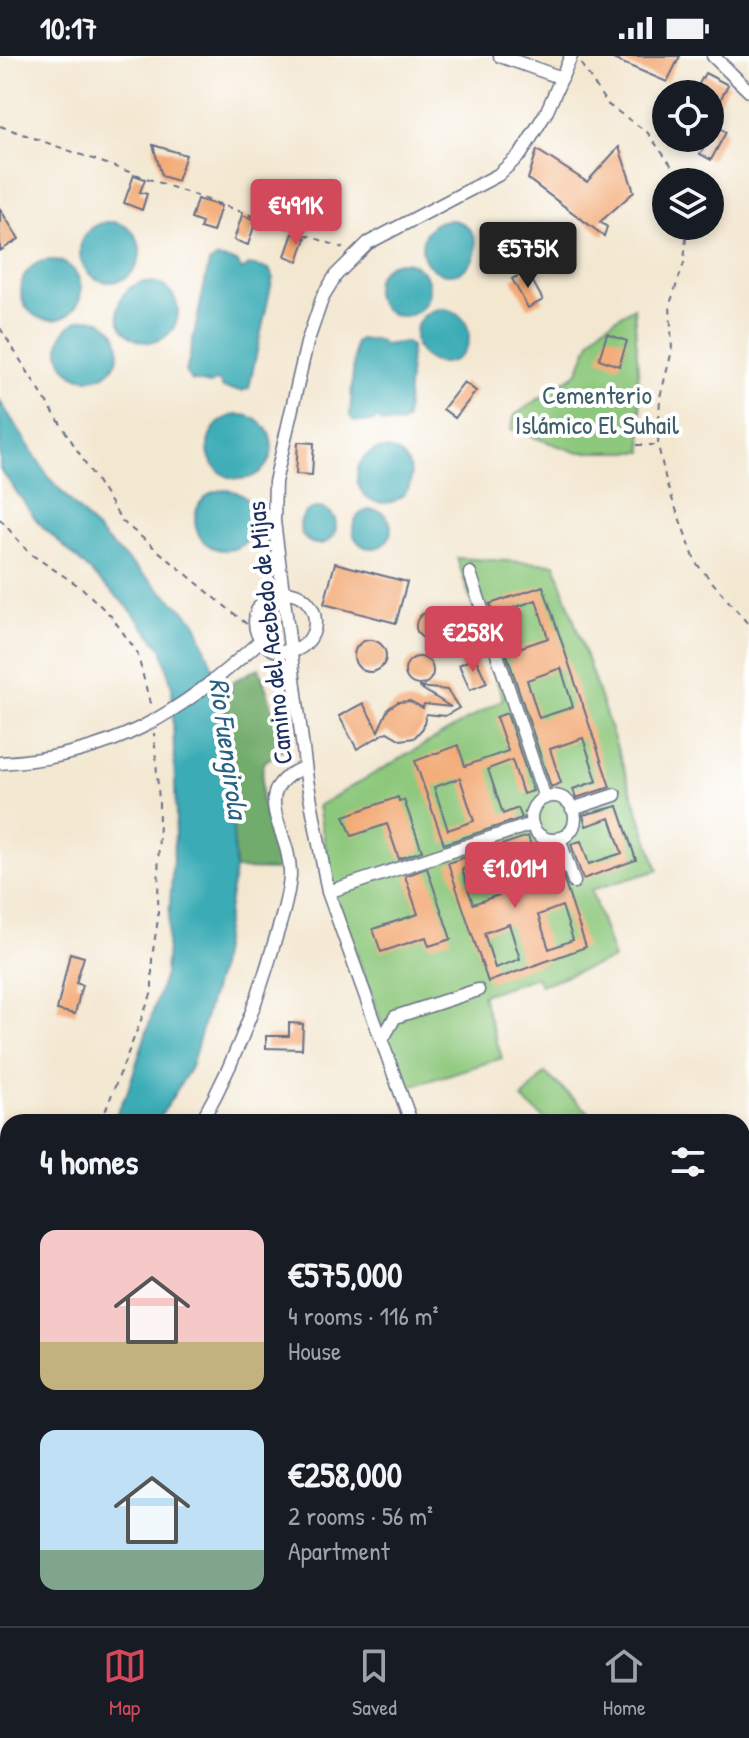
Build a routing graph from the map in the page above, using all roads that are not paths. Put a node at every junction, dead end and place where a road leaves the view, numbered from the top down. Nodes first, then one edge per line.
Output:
1 (500, 56) edge
2 (573, 56) edge
3 (713, 56) edge
4 (562, 78) junction
5 (749, 91) edge
6 (470, 573) dead end
7 (282, 592) junction
8 (258, 636) junction
9 (290, 652) junction
10 (0, 763) edge
11 (305, 767) junction
12 (615, 795) dead end
13 (545, 798) junction
14 (572, 809) junction
15 (532, 824) junction
16 (559, 838) junction
17 (574, 882) dead end
18 (328, 892) junction
19 (478, 990) dead end
20 (369, 1001) junction
21 (395, 1017) junction
22 (382, 1040) junction
23 (206, 1114) edge
24 (408, 1114) edge

1 - 4 street
2 - 4 street, Camino del Acebedo de Mijas
3 - 5 street
4 - 7 street, Camino del Acebedo de Mijas
6 - 13 street
7 - 8 street
7 - 9 street, Camino del Acebedo de Mijas
7 - 9 street
8 - 9 street
8 - 10 street
9 - 11 street, Camino del Acebedo de Mijas
11 - 18 street, Camino del Acebedo de Mijas
11 - 23 street
12 - 14 street
13 - 14 street
13 - 15 street
14 - 16 street
15 - 16 street
15 - 18 street
16 - 17 street
18 - 20 street, Camino del Acebedo de Mijas
19 - 21 street
20 - 21 street
20 - 22 street, Camino del Acebedo de Mijas
21 - 22 street
22 - 24 street, Camino del Acebedo de Mijas

